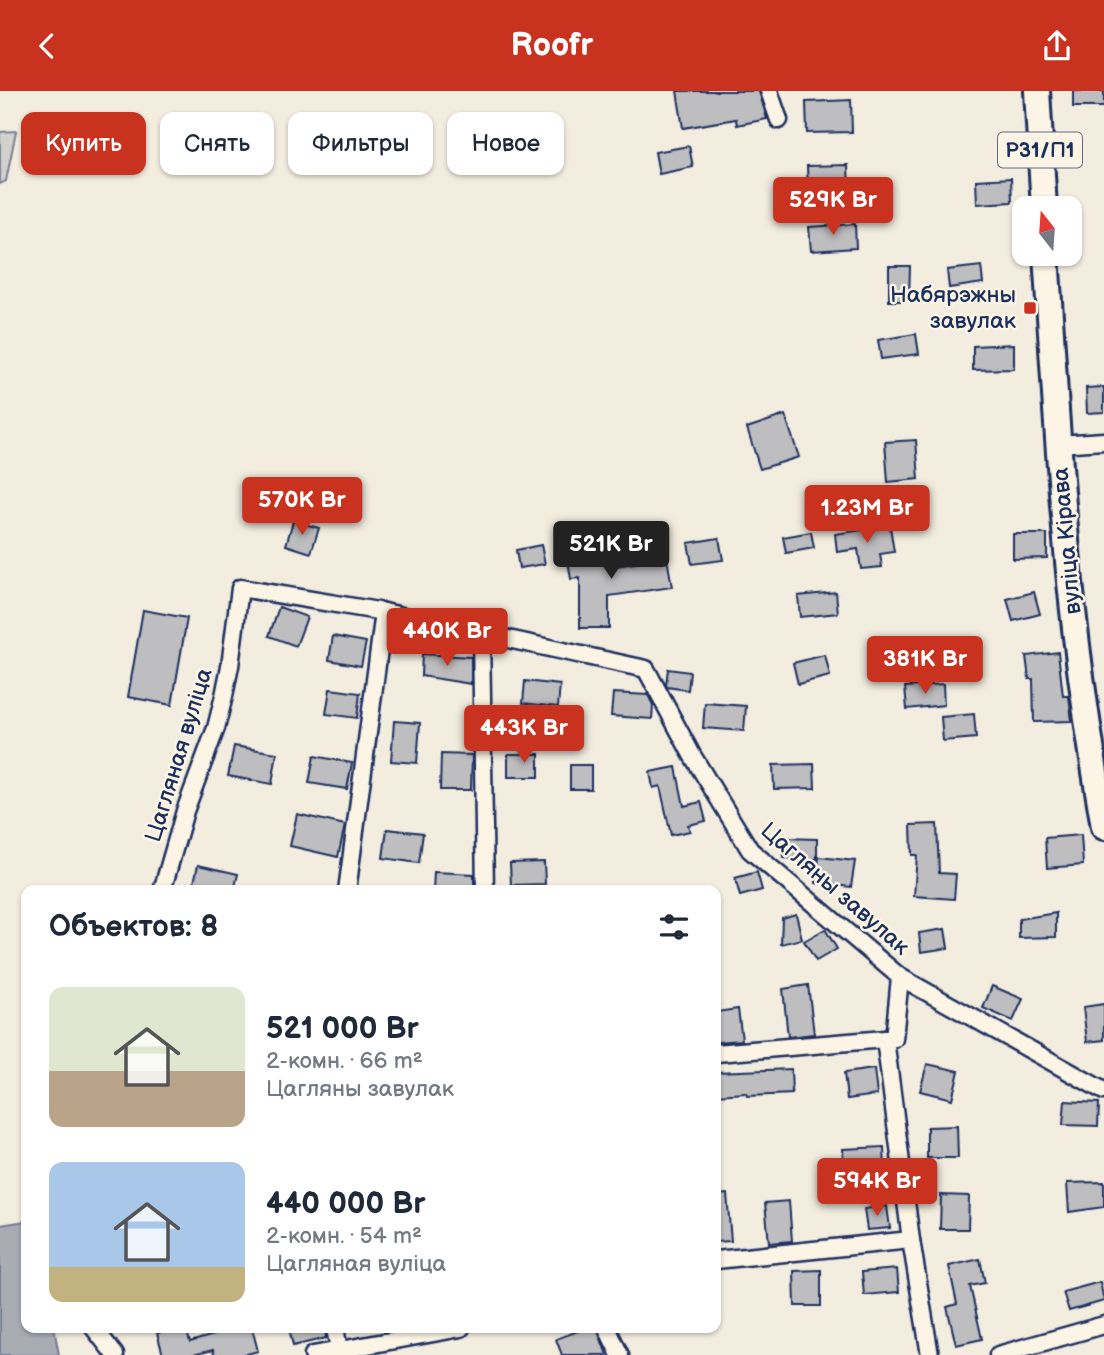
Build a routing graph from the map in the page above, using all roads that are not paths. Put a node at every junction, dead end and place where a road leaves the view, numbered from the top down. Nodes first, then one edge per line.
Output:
1 (769, 91) edge
2 (1037, 91) edge
3 (779, 120) dead end
4 (1043, 196) edge
5 (1047, 266) edge
6 (1104, 441) edge
7 (1058, 444) junction
8 (384, 612) junction
9 (481, 634) junction
10 (1104, 827) edge
11 (164, 885) edge
12 (348, 885) edge
13 (485, 885) edge
14 (900, 977) junction
15 (885, 1039) junction
16 (721, 1053) edge
17 (1104, 1091) edge
18 (911, 1240) junction
19 (721, 1259) edge
20 (1104, 1325) edge
21 (98, 1333) edge
22 (336, 1333) edge
23 (436, 1333) edge
24 (609, 1333) edge
25 (339, 1352) edge
26 (116, 1355) edge
27 (313, 1355) edge
28 (620, 1355) edge
29 (930, 1355) edge
30 (998, 1355) edge

1 - 3 street
2 - 4 main road, Р31/П1
5 - 7 main road, вуліца Кірава
6 - 7 street
7 - 10 main road, вуліца Кірава
8 - 9 street, Цагляная вуліца
8 - 11 street, Цагляная вуліца
8 - 12 street
9 - 13 street
9 - 14 street, Цагляны завулак
14 - 15 street
14 - 17 street, Цагляны завулак
15 - 16 street
15 - 18 street
18 - 19 street
18 - 29 street
20 - 30 street
21 - 26 street
22 - 25 street
23 - 25 street
24 - 28 street
25 - 27 street

